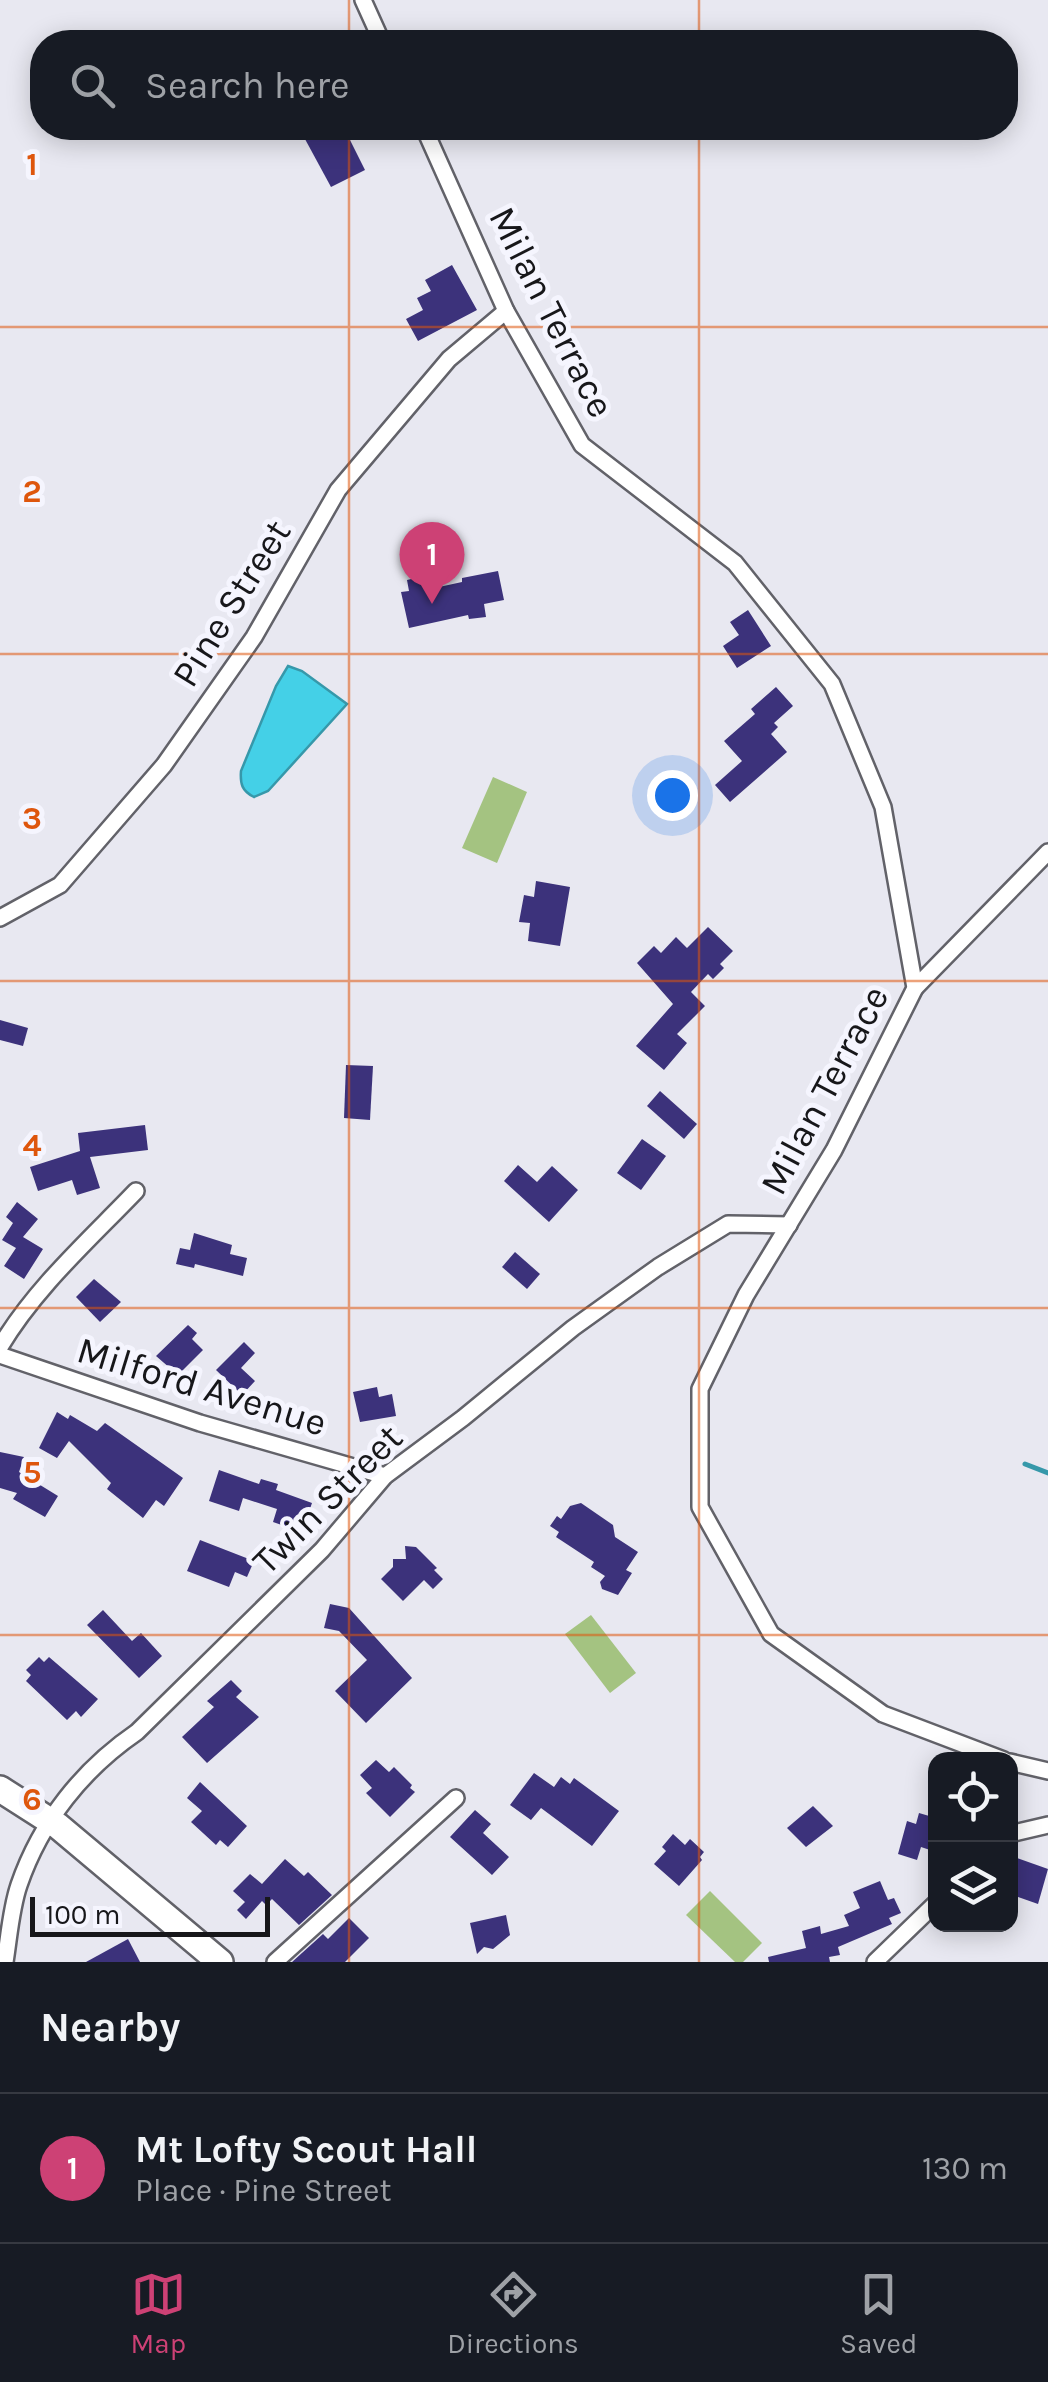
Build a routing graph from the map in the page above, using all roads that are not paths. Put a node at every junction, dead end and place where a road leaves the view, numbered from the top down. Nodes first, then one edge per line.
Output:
1 (362, 0) edge
2 (376, 30) edge
3 (429, 140) edge
4 (506, 310) junction
5 (1048, 852) edge
6 (0, 918) edge
7 (916, 988) junction
8 (136, 1191) dead end
9 (789, 1225) junction
10 (0, 1347) edge
11 (0, 1355) edge
12 (385, 1476) junction
13 (983, 1752) edge
14 (1018, 1764) edge
15 (1048, 1771) edge
16 (0, 1789) edge
17 (456, 1798) dead end
18 (49, 1819) junction
19 (1048, 1825) edge
20 (1018, 1832) edge
21 (928, 1911) edge
22 (5, 1962) edge
23 (220, 1962) edge
24 (275, 1962) edge
25 (876, 1962) edge

1 - 2 street
3 - 4 street, Milan Terrace
4 - 6 street, Pine Street
4 - 7 street, Milan Terrace
5 - 7 street
7 - 9 street, Milan Terrace
8 - 10 street
9 - 12 street, Twin Street
9 - 13 street, Milan Terrace
11 - 12 street, Milford Avenue
12 - 18 street, Twin Street
14 - 15 street, Milan Terrace
16 - 18 main road
17 - 24 street
18 - 22 street, Twin Street
18 - 23 main road
19 - 20 street
21 - 25 street

